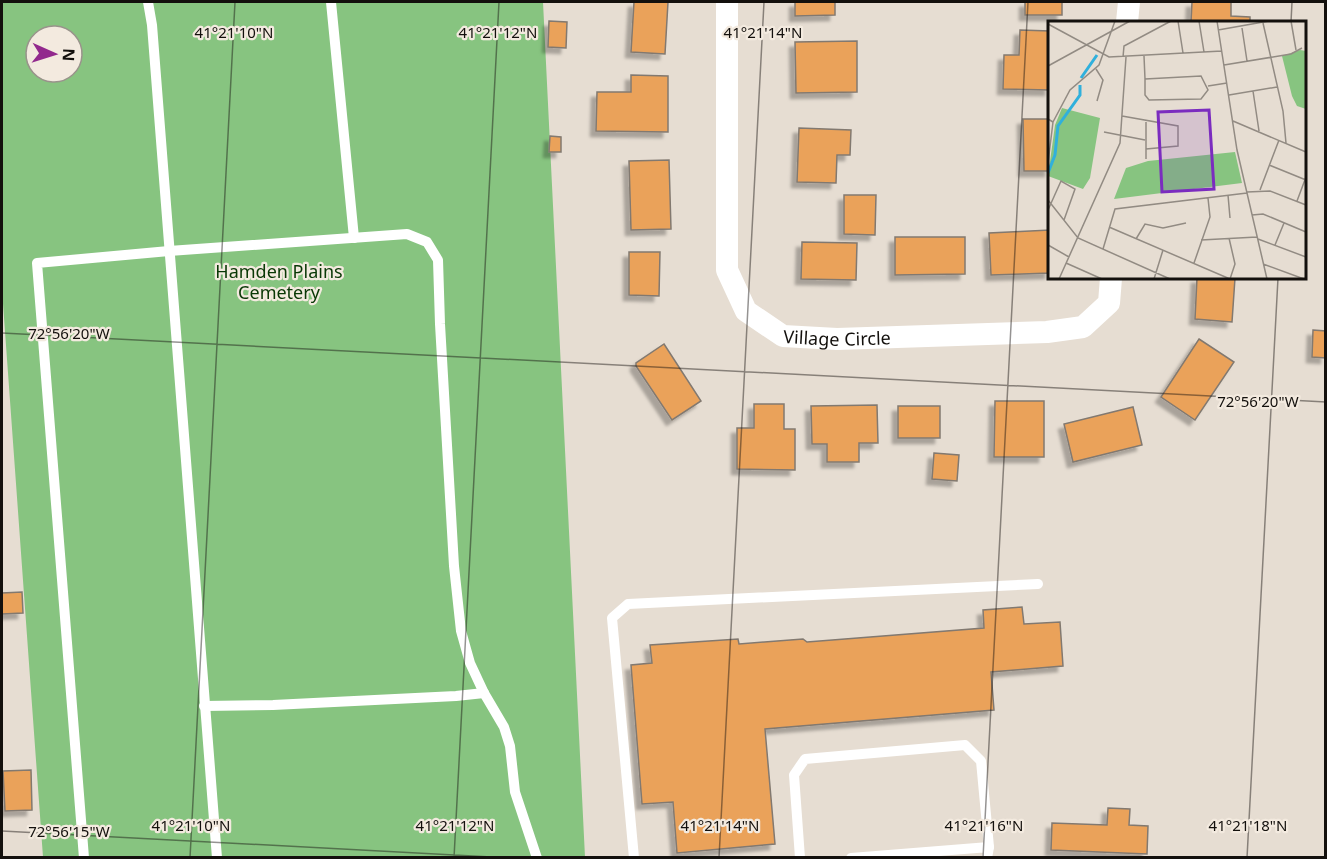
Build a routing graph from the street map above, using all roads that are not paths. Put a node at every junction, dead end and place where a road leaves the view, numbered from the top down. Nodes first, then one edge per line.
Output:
1 (148, 2) edge
2 (331, 2) edge
3 (726, 2) edge
4 (1129, 2) edge
5 (1127, 21) edge
6 (354, 238) junction
7 (169, 250) junction
8 (1111, 279) edge
9 (1038, 584) dead end
10 (484, 693) junction
11 (204, 706) junction
12 (988, 852) edge
13 (84, 858) edge
14 (217, 858) edge
15 (537, 858) edge
16 (633, 858) edge
17 (800, 858) edge
18 (851, 858) edge

1 - 7 lane
2 - 6 lane
3 - 8 street, Village Circle
4 - 5 street
6 - 7 lane
6 - 10 lane
7 - 11 lane
7 - 13 lane
9 - 16 lane
10 - 11 lane
10 - 15 lane
11 - 14 lane
12 - 17 lane
12 - 18 lane

